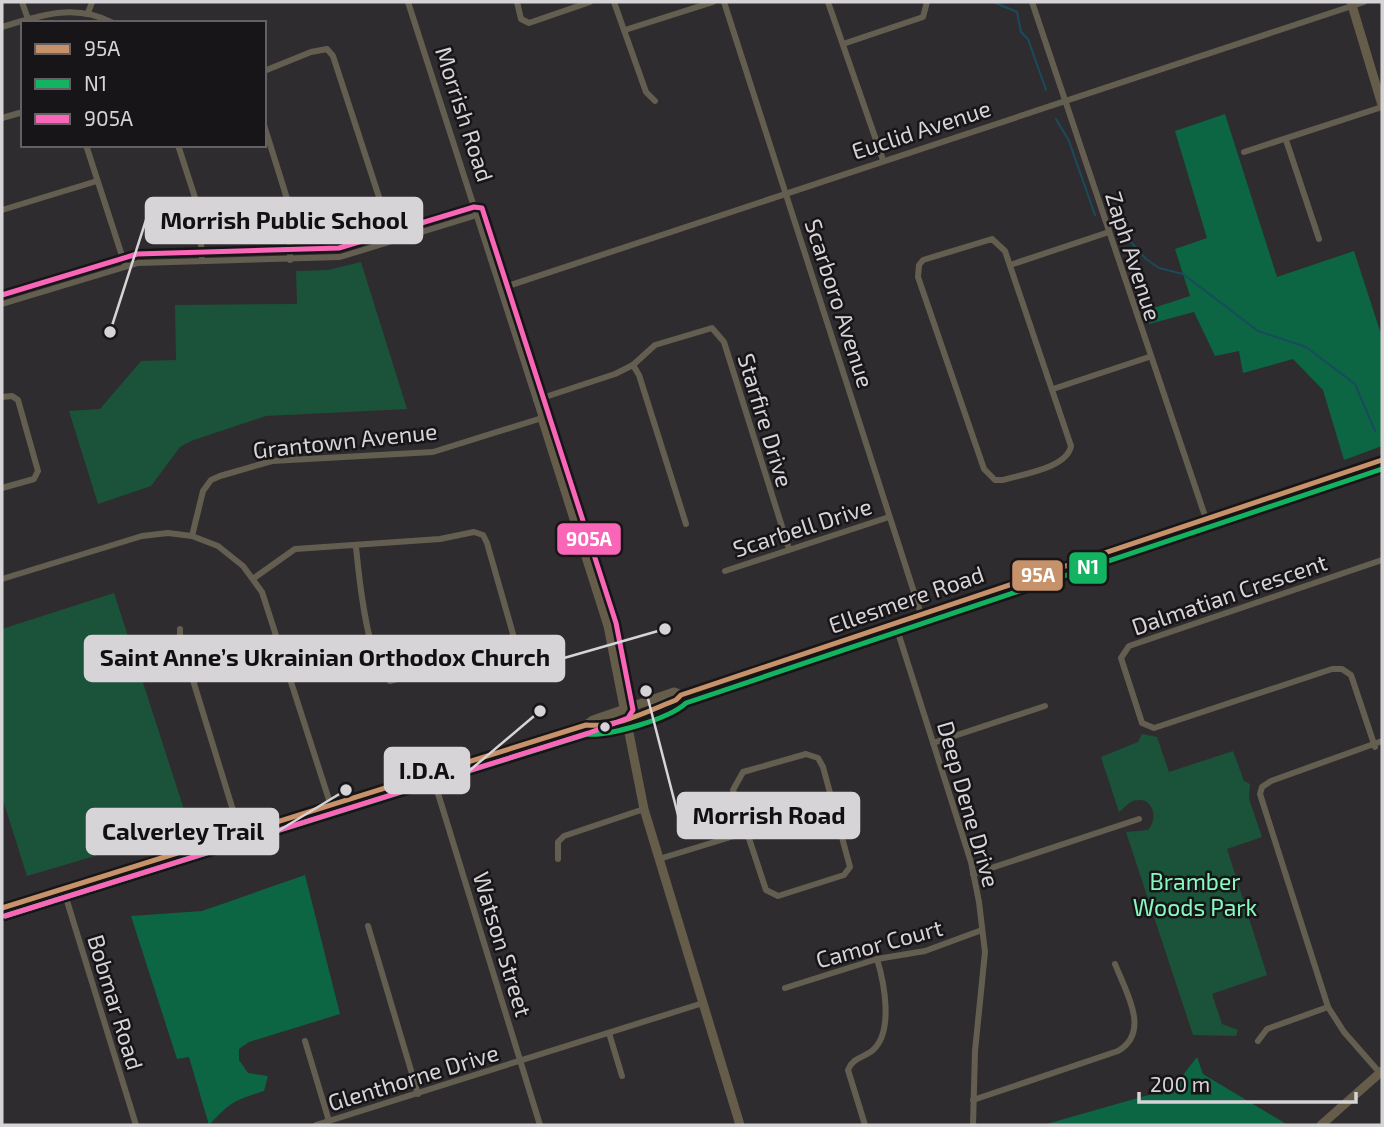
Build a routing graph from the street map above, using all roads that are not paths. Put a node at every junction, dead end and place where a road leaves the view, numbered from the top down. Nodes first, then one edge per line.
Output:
1 (22, 2) edge
2 (92, 2) edge
3 (408, 2) edge
4 (517, 2) edge
5 (590, 2) edge
6 (614, 2) edge
7 (713, 2) edge
8 (724, 2) edge
9 (828, 2) edge
10 (927, 2) edge
11 (1032, 2) edge
12 (1364, 2) edge
13 (1352, 4) edge
14 (89, 13) junction
15 (27, 19) junction
16 (108, 21) edge
17 (2, 27) edge
18 (625, 30) junction
19 (843, 44) junction
20 (266, 70) edge
21 (1064, 100) junction
22 (655, 101) dead end
23 (1382, 106) edge
24 (21, 113) edge
25 (2, 118) edge
26 (266, 131) edge
27 (1286, 140) junction
28 (87, 147) edge
29 (179, 147) edge
30 (1244, 152) dead end
31 (883, 160) junction
32 (97, 181) junction
33 (786, 193) junction
34 (2, 210) edge
35 (477, 215) junction
36 (1109, 232) junction
37 (1319, 239) dead end
38 (393, 240) junction
39 (202, 260) junction
40 (290, 260) junction
41 (125, 265) junction
42 (1010, 265) junction
43 (502, 288) junction
44 (2, 304) edge
45 (1149, 357) junction
46 (632, 366) junction
47 (1054, 389) junction
48 (2, 397) edge
49 (536, 400) junction
50 (542, 418) junction
51 (1382, 460) edge
52 (2, 488) edge
53 (889, 517) junction
54 (1206, 519) junction
55 (686, 524) dead end
56 (192, 536) junction
57 (356, 547) junction
58 (789, 549) junction
59 (1382, 560) edge
60 (725, 571) dead end
61 (254, 578) junction
62 (2, 579) edge
63 (920, 614) junction
64 (895, 623) junction
65 (180, 629) dead end
66 (1045, 706) dead end
67 (625, 714) junction
68 (1382, 741) edge
69 (933, 743) junction
70 (1375, 747) junction
71 (432, 774) junction
72 (331, 806) junction
73 (644, 810) junction
74 (1139, 819) dead end
75 (747, 832) junction
76 (240, 833) junction
77 (558, 859) dead end
78 (659, 859) junction
79 (973, 874) junction
80 (63, 888) junction
81 (2, 908) edge
82 (368, 926) dead end
83 (982, 930) junction
84 (877, 959) junction
85 (1115, 964) dead end
86 (785, 988) dead end
87 (703, 1003) junction
88 (1328, 1007) junction
89 (609, 1033) junction
90 (305, 1041) dead end
91 (1258, 1041) dead end
92 (521, 1062) junction
93 (1381, 1072) edge
94 (622, 1076) dead end
95 (418, 1094) junction
96 (973, 1100) junction
97 (329, 1121) junction
98 (1327, 1123) edge
99 (136, 1125) edge
100 (316, 1125) edge
101 (540, 1125) edge
102 (740, 1125) edge
103 (865, 1125) edge
104 (973, 1125) edge

1 - 15 street
2 - 14 street
3 - 35 street, Morrish Road
4 - 5 street
6 - 18 street
7 - 18 street
8 - 33 street, Scarboro Avenue
9 - 19 street
10 - 19 street
11 - 21 street, Zaph Avenue
12 - 13 street, Euclid Avenue
13 - 21 street, Euclid Avenue
13 - 23 main road
14 - 15 street
14 - 16 street
15 - 17 street
18 - 22 street
19 - 31 street
20 - 38 street
21 - 31 street, Euclid Avenue
21 - 36 street, Zaph Avenue
23 - 27 street
24 - 25 street
26 - 40 street
27 - 30 street
27 - 37 street
28 - 32 street
29 - 39 street
31 - 33 street, Euclid Avenue
32 - 34 street
32 - 41 street
33 - 43 street, Euclid Avenue
33 - 53 street, Scarboro Avenue
35 - 38 street
35 - 43 street, Morrish Road
36 - 42 street
36 - 45 street, Zaph Avenue
38 - 40 street
39 - 40 street
39 - 41 street
41 - 44 street
42 - 47 street
42 - 47 street
43 - 49 street, Morrish Road
45 - 47 street
45 - 54 street, Zaph Avenue
46 - 49 street, Starfire Drive
46 - 55 street
46 - 58 street, Starfire Drive
48 - 52 street
49 - 50 street, Morrish Road
50 - 56 street, Grantown Avenue
50 - 67 main road, Morrish Road
51 - 54 main road, Ellesmere Road
53 - 58 street, Scarbell Drive
53 - 63 street, Scarboro Avenue
54 - 63 main road, Ellesmere Road
56 - 61 street
56 - 62 street
57 - 57 street
57 - 61 street
58 - 60 street, Scarbell Drive
59 - 70 street, Dalmatian Crescent
61 - 72 street
63 - 64 main road, Ellesmere Road
64 - 67 main road, Ellesmere Road
64 - 69 street, Deep Dene Drive
65 - 76 street
66 - 69 street
67 - 71 main road, Ellesmere Road
67 - 73 main road, Morrish Road
68 - 70 street
69 - 79 street, Deep Dene Drive
70 - 88 street
71 - 72 main road, Ellesmere Road
71 - 92 street, Watson Street
72 - 76 main road, Ellesmere Road
73 - 77 street
73 - 78 main road, Morrish Road
74 - 79 street
75 - 75 street
75 - 78 street
76 - 80 main road, Ellesmere Road
78 - 87 main road, Morrish Road
79 - 83 street, Deep Dene Drive
80 - 81 main road, Ellesmere Road
80 - 99 street, Bobmar Road
82 - 95 street
83 - 84 street, Camor Court
83 - 96 street, Deep Dene Drive
84 - 86 street, Camor Court
84 - 103 street
85 - 96 street
87 - 89 street, Glenthorne Drive
87 - 102 main road, Morrish Road
88 - 91 street
88 - 93 street
89 - 92 street, Glenthorne Drive
89 - 94 street
90 - 97 street
92 - 95 street, Glenthorne Drive
92 - 101 street, Watson Street
93 - 98 main road
95 - 97 street, Glenthorne Drive
96 - 104 street, Deep Dene Drive
97 - 100 street, Glenthorne Drive

